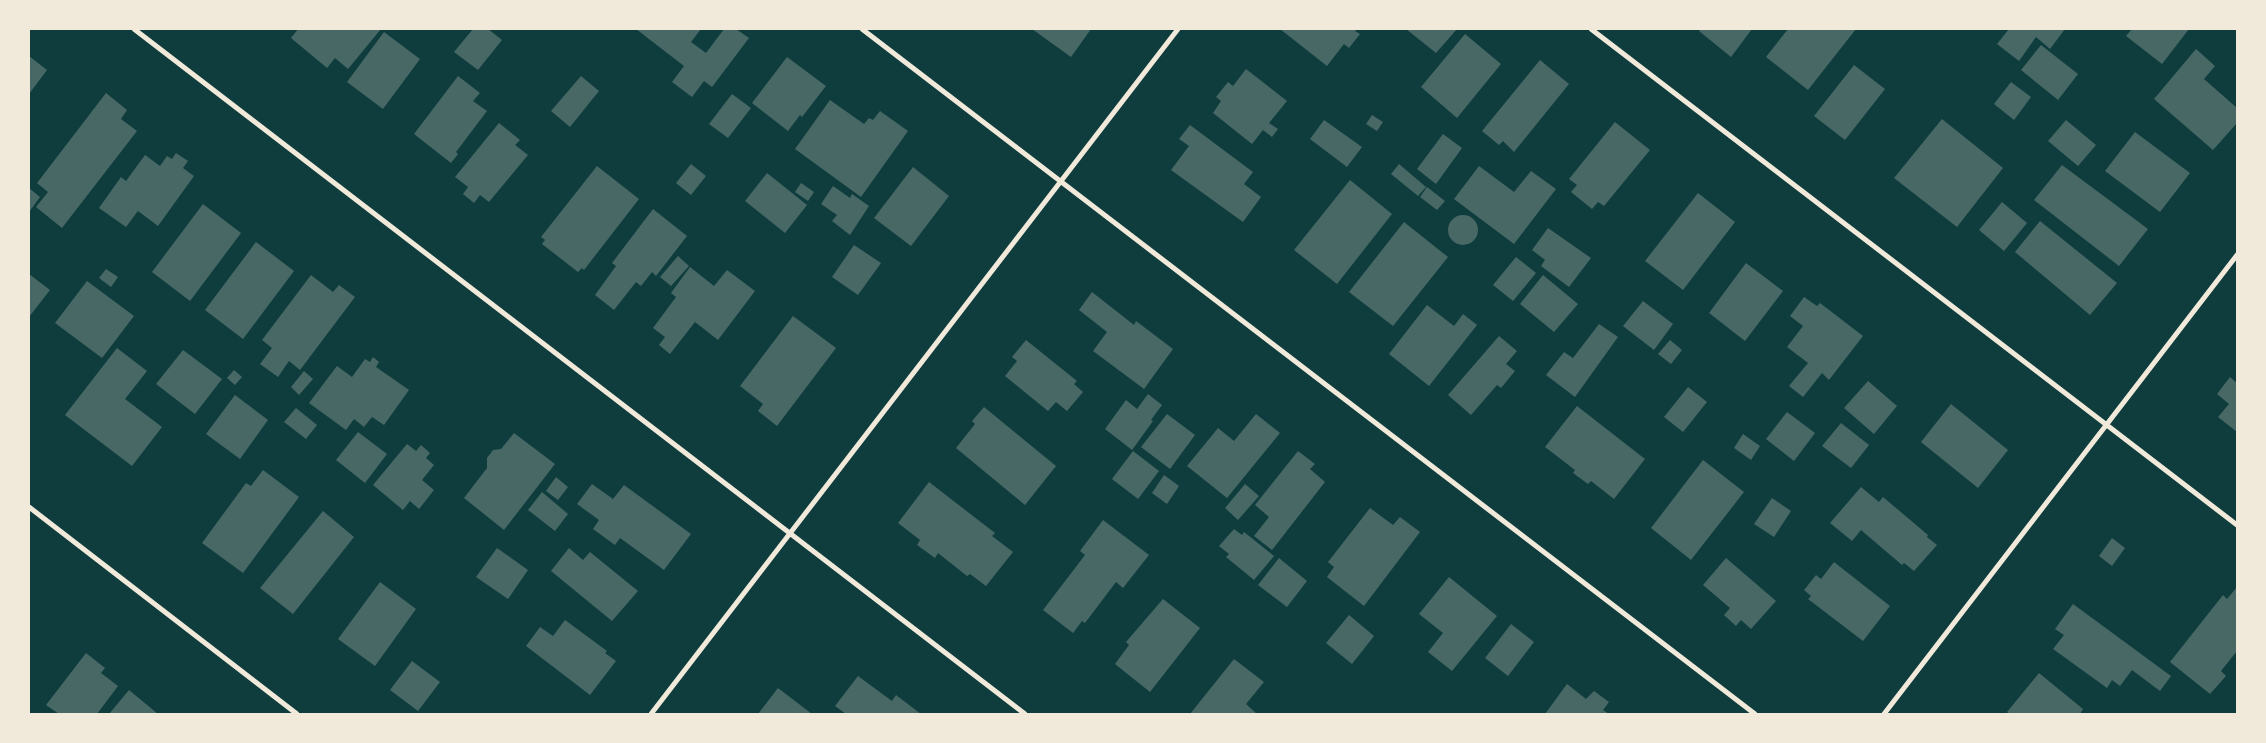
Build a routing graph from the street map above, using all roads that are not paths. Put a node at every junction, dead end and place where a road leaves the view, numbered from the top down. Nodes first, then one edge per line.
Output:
1 (134, 29) edge
2 (862, 29) edge
3 (1178, 29) edge
4 (1591, 29) edge
5 (1061, 182) junction
6 (2237, 255) edge
7 (2107, 425) junction
8 (29, 507) edge
9 (2237, 525) edge
10 (790, 534) junction
11 (297, 714) edge
12 (652, 714) edge
13 (1024, 714) edge
14 (1755, 714) edge
15 (1884, 714) edge

1 - 10 street
2 - 5 street
3 - 5 street
4 - 7 street
5 - 10 street
5 - 14 street
6 - 7 street
7 - 9 street
7 - 15 street
8 - 11 street
10 - 12 street
10 - 13 street

